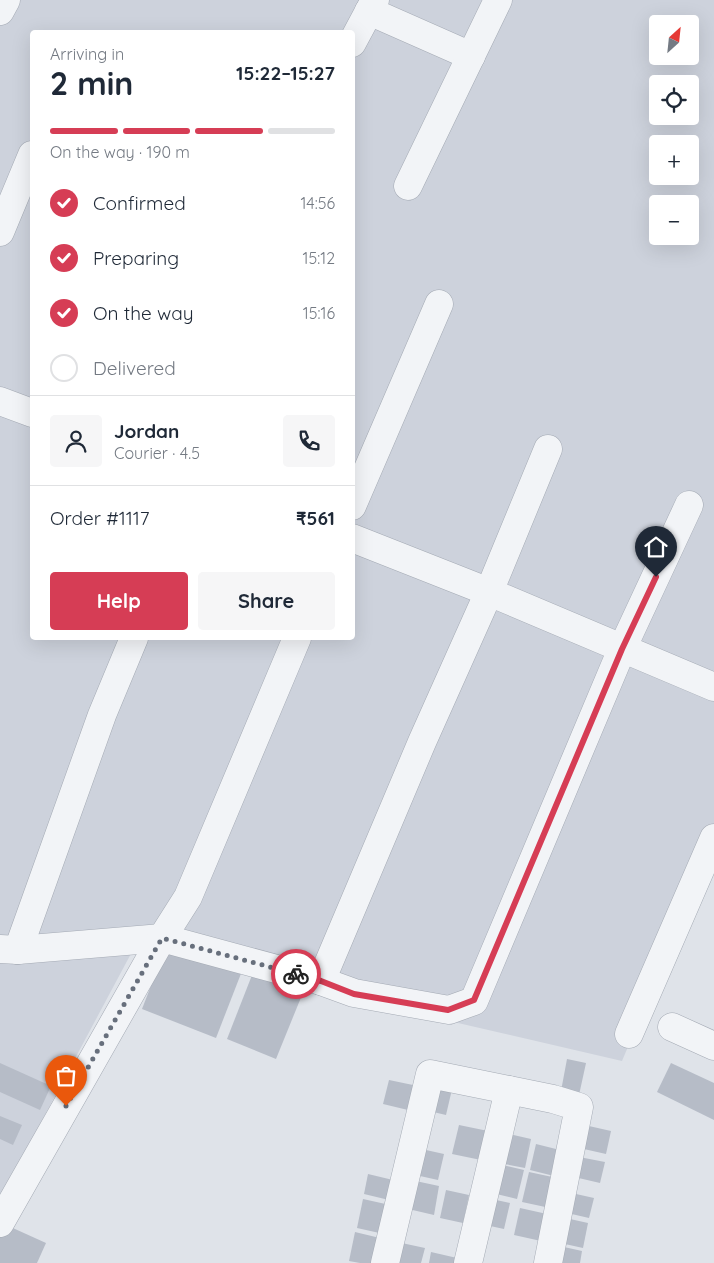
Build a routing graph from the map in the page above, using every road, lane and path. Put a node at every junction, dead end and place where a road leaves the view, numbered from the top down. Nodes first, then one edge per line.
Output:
1 (6, 0) edge
2 (498, 0) edge
3 (372, 6) edge
4 (0, 11) edge
5 (355, 37) edge
6 (471, 56) junction
7 (30, 160) edge
8 (408, 186) dead end
9 (0, 232) edge
10 (439, 304) dead end
11 (0, 401) edge
12 (30, 412) edge
13 (548, 449) dead end
14 (355, 499) edge
15 (689, 505) dead end
16 (355, 539) edge
17 (488, 592) junction
18 (133, 640) edge
19 (296, 640) edge
20 (622, 649) junction
21 (714, 687) edge
22 (714, 838) edge
23 (162, 938) junction
24 (9, 949) edge
25 (321, 981) junction
26 (672, 1027) dead end
27 (629, 1034) dead end
28 (714, 1046) edge
29 (509, 1090) junction
30 (0, 1223) edge
31 (385, 1263) edge
32 (468, 1263) edge
33 (548, 1263) edge

1 - 4 street
2 - 6 street
3 - 5 street
3 - 6 street
6 - 8 street
7 - 9 street
10 - 14 street
11 - 12 street
13 - 17 street
15 - 20 street
16 - 17 street
17 - 20 street
17 - 25 street
18 - 24 street
19 - 23 street
20 - 21 street
20 - 25 street
22 - 27 street
23 - 24 street
23 - 25 street
23 - 30 street
26 - 28 street
29 - 31 street
29 - 32 street
29 - 33 street

